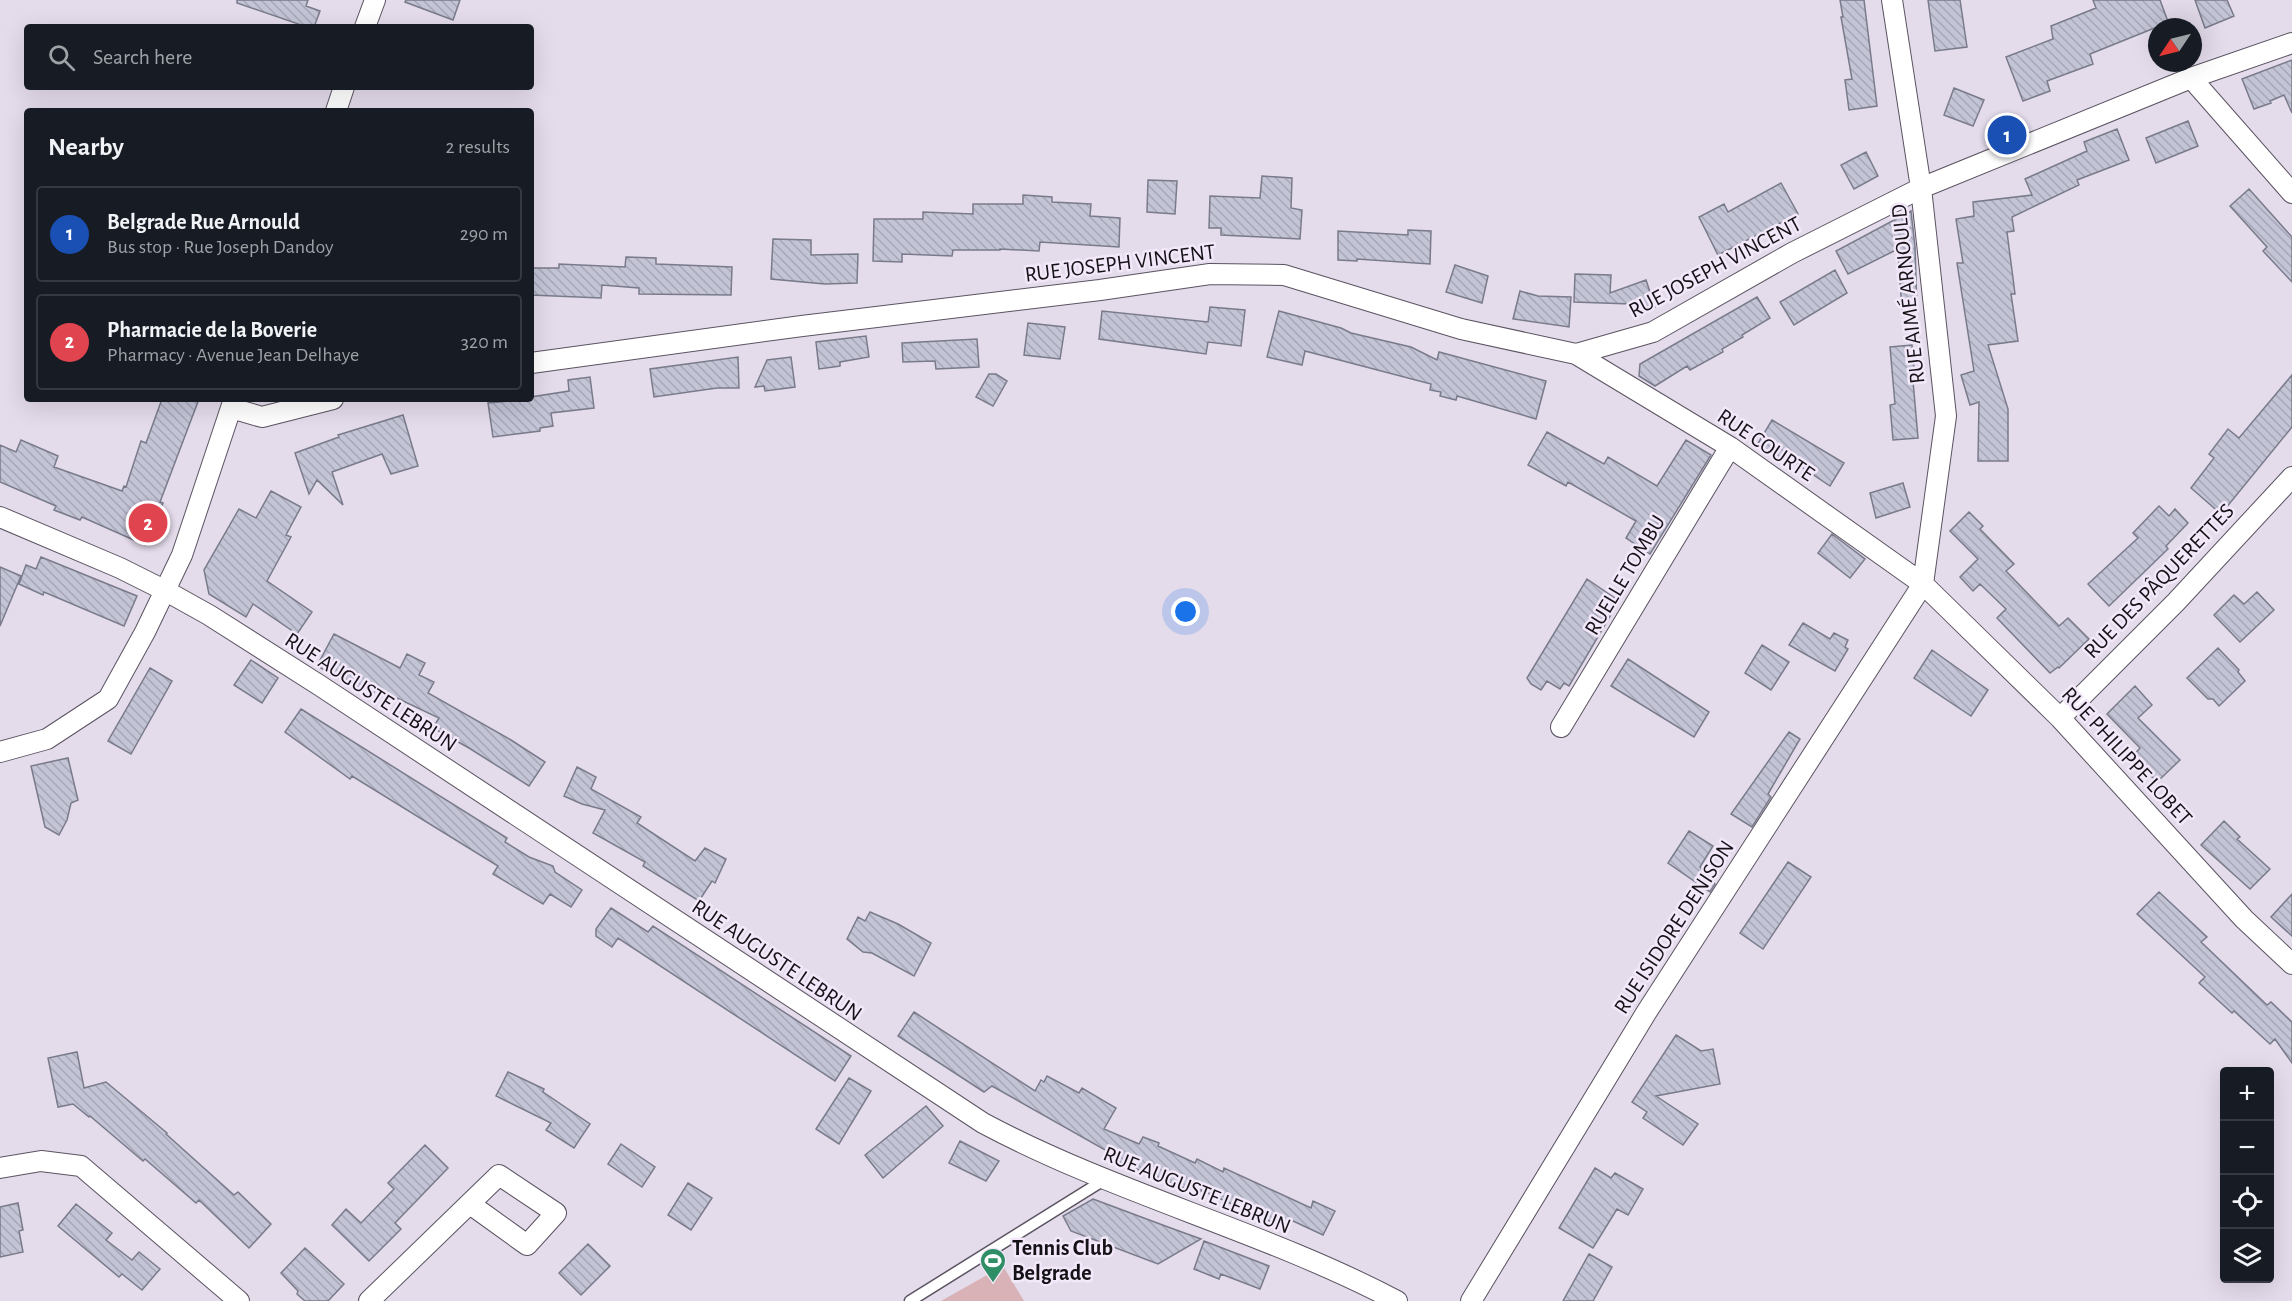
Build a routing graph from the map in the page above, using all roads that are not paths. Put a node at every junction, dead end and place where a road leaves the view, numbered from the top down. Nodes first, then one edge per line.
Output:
1 (375, 0) edge
2 (1892, 0) edge
3 (366, 24) edge
4 (2292, 43) edge
5 (2191, 78) junction
6 (343, 90) edge
7 (337, 108) edge
8 (1921, 188) junction
9 (2292, 193) edge
10 (1576, 354) junction
11 (534, 363) edge
12 (321, 402) edge
13 (233, 404) edge
14 (1730, 447) junction
15 (2292, 477) edge
16 (0, 517) edge
17 (1923, 584) junction
18 (166, 591) junction
19 (2060, 718) junction
20 (1561, 727) dead end
21 (0, 752) edge
22 (2292, 964) edge
23 (0, 1168) edge
24 (1104, 1180) junction
25 (470, 1203) dead end
26 (239, 1301) edge
27 (369, 1301) edge
28 (910, 1301) edge
29 (1397, 1301) edge
30 (1472, 1301) edge

1 - 3 street
2 - 8 street, RUE AIMÉ ARNOULD
4 - 5 street, RUE JOSEPH VINCENT
5 - 8 street, RUE JOSEPH VINCENT
5 - 9 street
6 - 7 street
8 - 10 street, RUE JOSEPH VINCENT
8 - 17 street, RUE AIMÉ ARNOULD
10 - 11 street, RUE JOSEPH VINCENT
10 - 14 street, RUE COURTE
12 - 13 street
13 - 18 street
14 - 17 street, RUE COURTE
14 - 20 street, RUELLE TOMBU
15 - 19 street, RUE DES PÂQUERETTES
16 - 18 street, RUE AUGUSTE LEBRUN
17 - 19 street, RUE PHILIPPE LOBET
17 - 30 street, RUE ISIDORE DENISON
18 - 21 street
18 - 24 street, RUE AUGUSTE LEBRUN
19 - 22 street, RUE PHILIPPE LOBET
23 - 26 street
24 - 28 lane
24 - 29 street, RUE AUGUSTE LEBRUN
25 - 27 street

